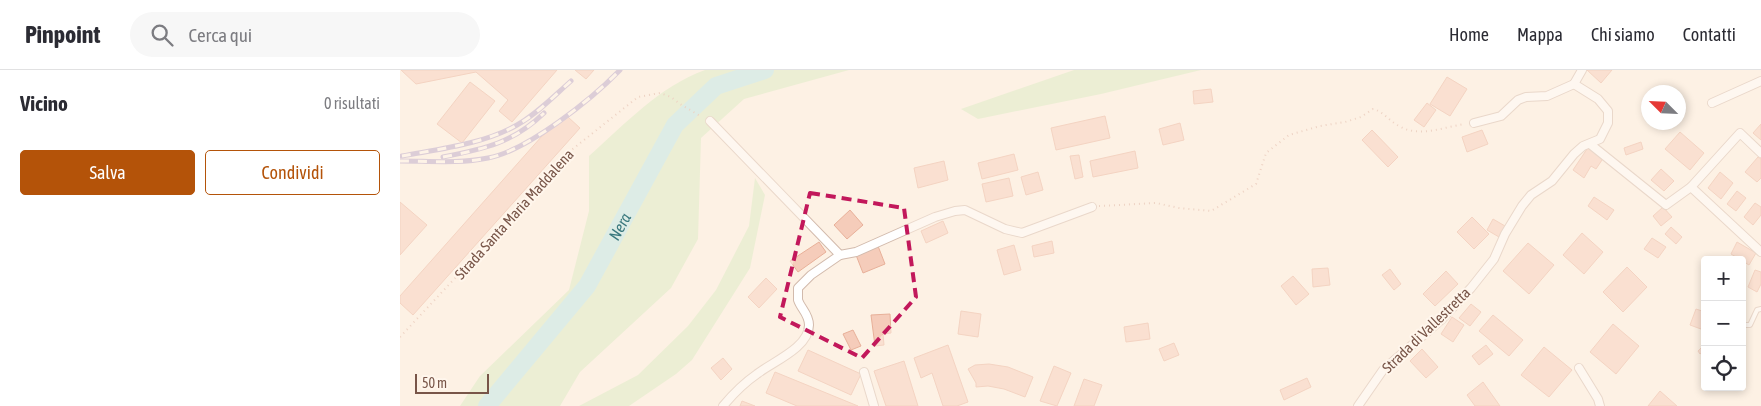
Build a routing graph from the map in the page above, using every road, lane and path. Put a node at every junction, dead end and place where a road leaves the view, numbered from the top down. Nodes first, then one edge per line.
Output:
1 (1582, 70) edge
2 (1761, 82) edge
3 (1574, 84) junction
4 (1712, 103) dead end
5 (710, 121) joint
6 (1474, 123) joint
7 (1590, 144) junction
8 (1761, 153) edge
9 (1691, 187) junction
10 (1092, 206) joint
11 (1761, 252) edge
12 (840, 255) junction
13 (1761, 309) edge
14 (1746, 325) edge
15 (400, 337) edge
16 (1579, 368) dead end
17 (864, 372) dead end
18 (723, 406) edge
19 (874, 406) edge
20 (1358, 406) edge
21 (1600, 406) edge

1 - 3 street
2 - 4 street
3 - 6 street
3 - 7 street, Strada di Vallestretta
5 - 12 street
5 - 15 path, Strada Santa Maria Maddalena
6 - 10 path
7 - 9 street
7 - 20 street, Strada di Vallestretta
8 - 9 street
9 - 11 street
10 - 12 street
12 - 18 street
13 - 14 lane
16 - 21 street
17 - 19 street

